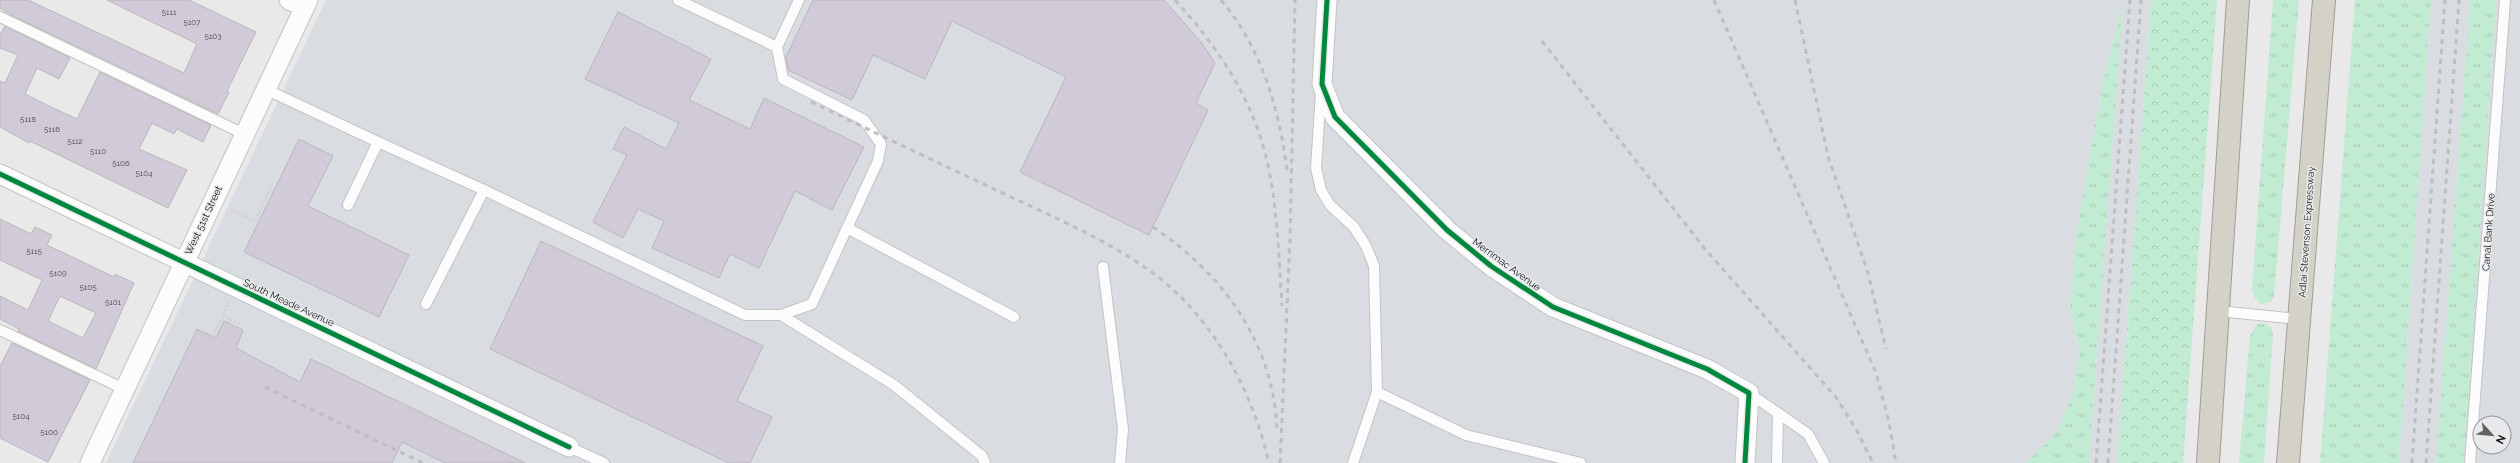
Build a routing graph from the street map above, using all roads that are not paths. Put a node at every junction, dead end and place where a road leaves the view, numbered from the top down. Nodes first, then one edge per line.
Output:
1 (678, 0) edge
2 (799, 0) edge
3 (1327, 0) edge
4 (2238, 0) edge
5 (2324, 0) edge
6 (2505, 0) edge
7 (300, 2) edge
8 (0, 17) edge
9 (777, 47) junction
10 (1322, 84) junction
11 (265, 89) junction
12 (244, 134) junction
13 (378, 142) junction
14 (0, 174) edge
15 (484, 190) junction
16 (348, 205) dead end
17 (847, 228) junction
18 (183, 263) junction
19 (1103, 267) dead end
20 (426, 304) dead end
21 (2218, 311) junction
22 (782, 315) junction
23 (1014, 317) dead end
24 (2299, 319) junction
25 (0, 330) edge
26 (124, 389) junction
27 (1377, 392) junction
28 (1749, 393) junction
29 (1778, 414) junction
30 (569, 447) joint
31 (589, 460) edge
32 (90, 463) edge
33 (604, 463) edge
34 (985, 463) edge
35 (1120, 463) edge
36 (1353, 463) edge
37 (1582, 463) edge
38 (1745, 463) edge
39 (1777, 463) edge
40 (1824, 463) edge
41 (2208, 463) edge
42 (2288, 463) edge
43 (2470, 463) edge

1 - 9 lane
2 - 9 lane
3 - 10 street, Merrimac Avenue
4 - 21 highway
5 - 24 highway, Adlai Stevenson Expressway
6 - 43 lane, Canal Bank Drive
7 - 11 street, West 51st Street
8 - 12 lane
9 - 17 lane
10 - 27 lane
10 - 28 street, Merrimac Avenue
11 - 12 street, West 51st Street
11 - 13 lane
12 - 18 street, West 51st Street
13 - 15 lane
13 - 16 lane
14 - 18 street, South Meade Avenue
15 - 20 lane
15 - 22 lane
17 - 22 lane
17 - 23 lane
18 - 26 street, West 51st Street
18 - 30 street, South Meade Avenue
19 - 35 lane
21 - 24 lane
21 - 41 highway
22 - 34 lane
24 - 42 highway, Adlai Stevenson Expressway
25 - 26 lane
26 - 32 street, West 51st Street
27 - 36 lane
27 - 37 lane
28 - 29 lane
28 - 38 street
29 - 39 lane
29 - 40 lane
30 - 31 lane
31 - 33 lane

